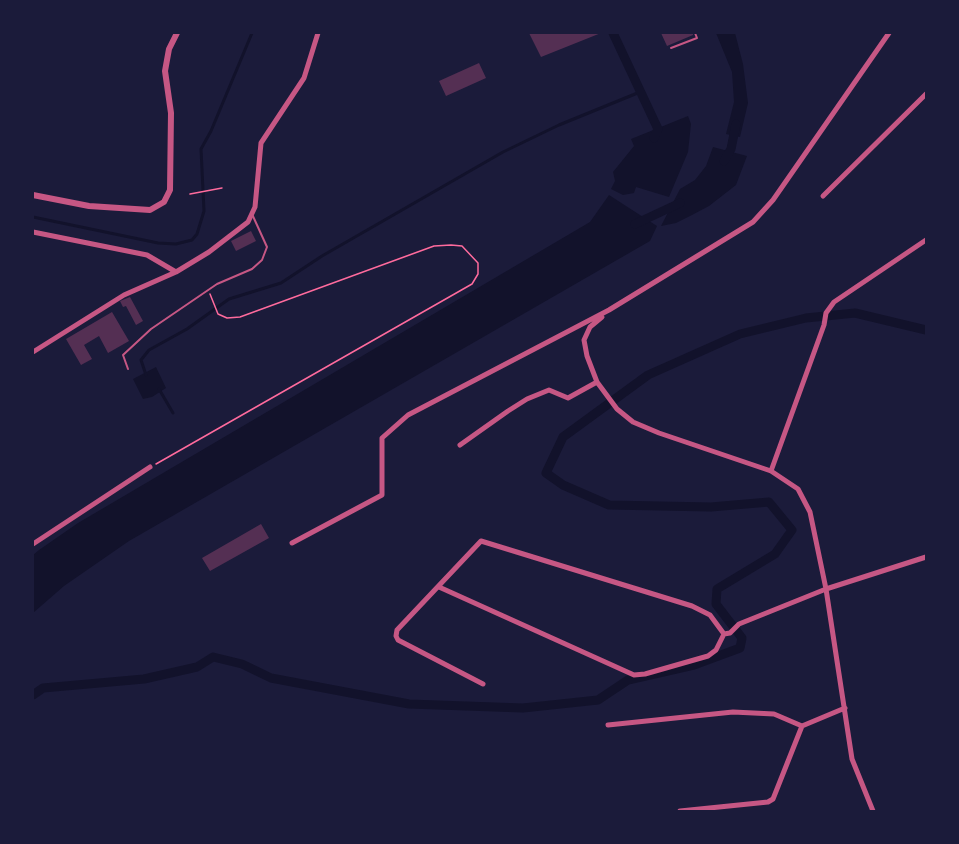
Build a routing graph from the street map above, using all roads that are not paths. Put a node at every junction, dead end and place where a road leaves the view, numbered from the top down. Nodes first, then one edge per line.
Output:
1 (177, 33) edge
2 (318, 33) edge
3 (695, 33) edge
4 (889, 33) edge
5 (671, 48) dead end
6 (926, 94) edge
7 (33, 195) edge
8 (823, 196) dead end
9 (252, 214) junction
10 (33, 232) edge
11 (926, 240) edge
12 (177, 272) junction
13 (609, 310) junction
14 (33, 352) edge
15 (128, 369) dead end
16 (597, 382) junction
17 (460, 445) dead end
18 (150, 467) road end
19 (771, 471) junction
20 (292, 543) dead end
21 (33, 544) edge
22 (926, 557) edge
23 (439, 587) junction
24 (826, 589) junction
25 (727, 633) junction
26 (483, 684) dead end
27 (844, 708) junction
28 (608, 725) dead end
29 (802, 726) junction
30 (680, 811) edge
31 (873, 811) edge

1 - 7 street
2 - 9 street
3 - 5 lane
4 - 13 street
6 - 8 street
9 - 12 street
9 - 15 lane
10 - 12 street
11 - 19 street
12 - 14 street
13 - 16 street
13 - 20 street
16 - 17 street
16 - 19 street
18 - 21 street
19 - 24 street
22 - 24 street
23 - 25 street
23 - 25 street
23 - 26 street
24 - 25 street
24 - 27 street
27 - 29 street
27 - 31 street
28 - 29 street
29 - 30 street

